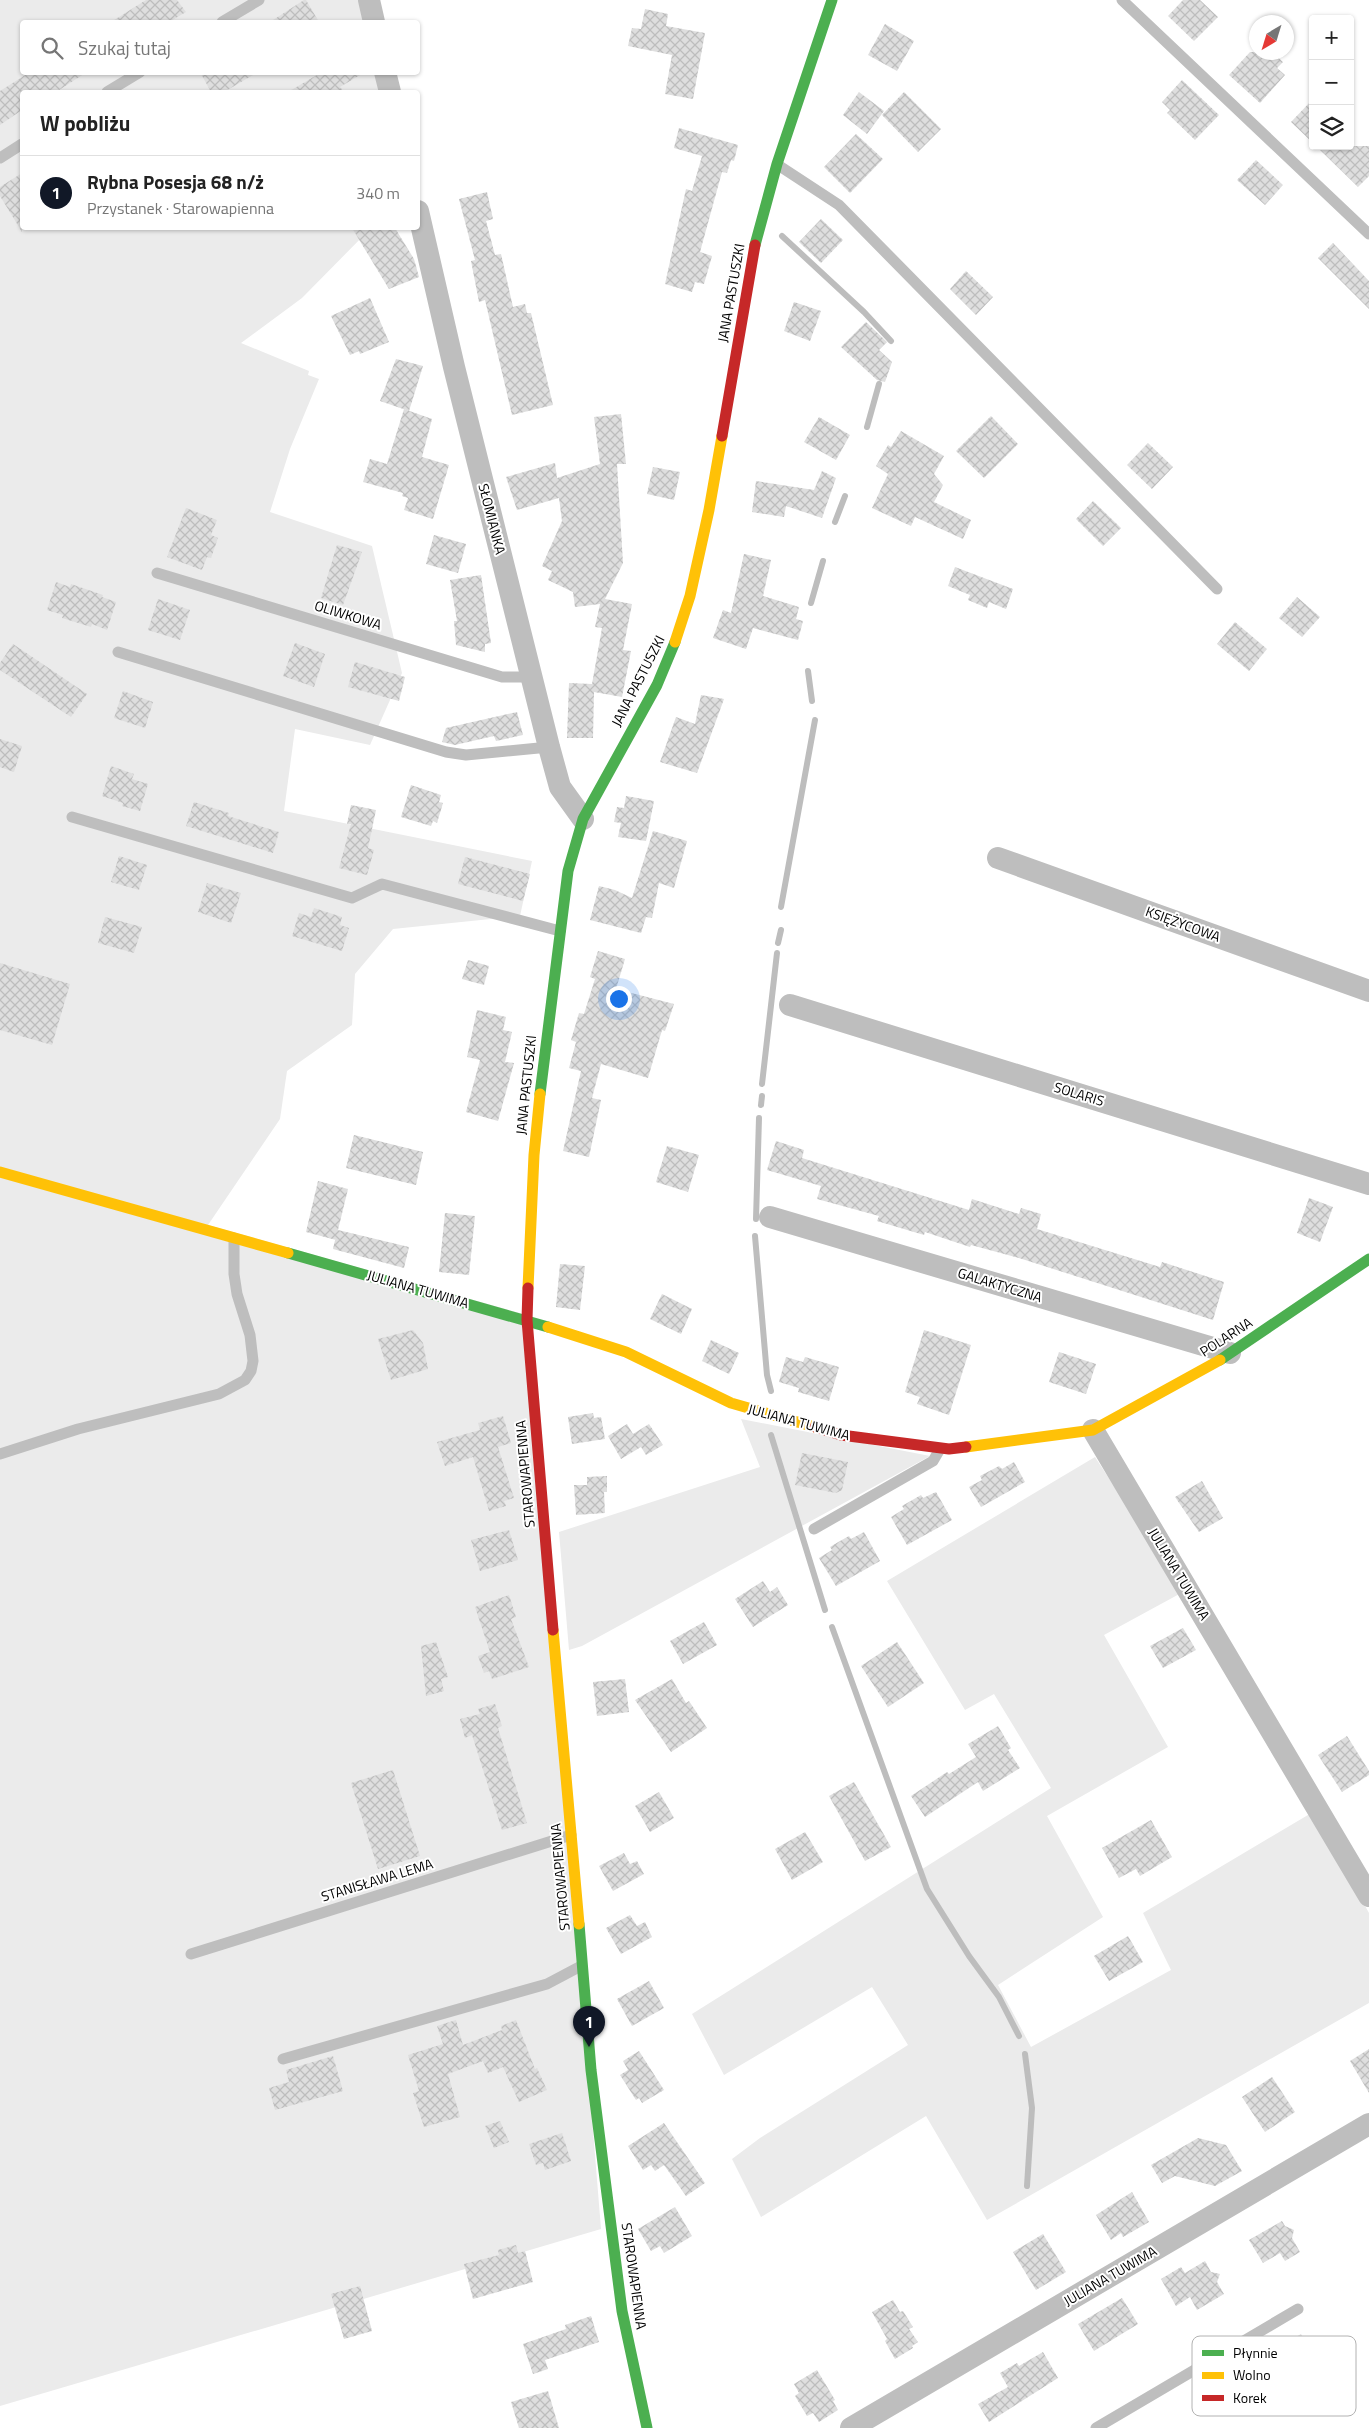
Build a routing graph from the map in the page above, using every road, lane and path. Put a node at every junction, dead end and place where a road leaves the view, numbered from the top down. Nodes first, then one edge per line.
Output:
1 (259, 0) edge
2 (369, 0) edge
3 (832, 0) edge
4 (1122, 0) edge
5 (225, 20) edge
6 (374, 20) edge
7 (135, 75) edge
8 (386, 75) edge
9 (110, 90) edge
10 (390, 90) edge
11 (20, 145) edge
12 (0, 158) edge
13 (776, 164) junction
14 (420, 220) edge
15 (1369, 234) edge
16 (157, 573) dead end
17 (1217, 589) dead end
18 (118, 652) dead end
19 (532, 677) junction
20 (549, 747) junction
21 (72, 817) dead end
22 (583, 820) junction
23 (998, 858) dead end
24 (560, 931) junction
25 (1369, 991) edge
26 (790, 1005) dead end
27 (0, 1172) edge
28 (1369, 1184) edge
29 (770, 1217) dead end
30 (234, 1238) junction
31 (1369, 1260) edge
32 (527, 1320) junction
33 (1230, 1353) junction
34 (1092, 1430) junction
35 (941, 1448) junction
36 (0, 1454) edge
37 (814, 1529) dead end
38 (571, 1835) junction
39 (1369, 1896) edge
40 (191, 1954) dead end
41 (582, 1965) junction
42 (283, 2059) dead end
43 (1369, 2124) edge
44 (1298, 2309) dead end
45 (1252, 2336) edge
46 (1192, 2371) edge
47 (647, 2428) edge
48 (850, 2428) edge
49 (1096, 2428) edge

1 - 5 lane
2 - 6 street
3 - 13 street, JANA PASTUSZKI
4 - 15 lane
7 - 9 lane
8 - 10 street
11 - 12 lane
13 - 17 lane
13 - 22 street, JANA PASTUSZKI
14 - 19 street, SŁOMIANKA
16 - 19 lane, OLIWKOWA
18 - 20 lane
19 - 20 street, SŁOMIANKA
20 - 22 street, SŁOMIANKA
21 - 24 lane
22 - 24 street, JANA PASTUSZKI
23 - 25 street, KSIĘŻYCOWA
24 - 32 street, JANA PASTUSZKI
26 - 28 street, SOLARIS
27 - 30 street, JULIANA TUWIMA
29 - 33 street, GALAKTYCZNA
30 - 32 street, JULIANA TUWIMA
30 - 36 lane
31 - 33 street, POLARNA
32 - 35 street, JULIANA TUWIMA
32 - 38 street, STAROWAPIENNA
33 - 34 street, POLARNA
34 - 35 street, JULIANA TUWIMA
34 - 39 street, JULIANA TUWIMA
35 - 37 lane
38 - 40 lane, STANISŁAWA LEMA
38 - 41 street, STAROWAPIENNA
41 - 42 lane
41 - 47 street, STAROWAPIENNA
43 - 48 street, JULIANA TUWIMA
44 - 45 lane
46 - 49 lane

